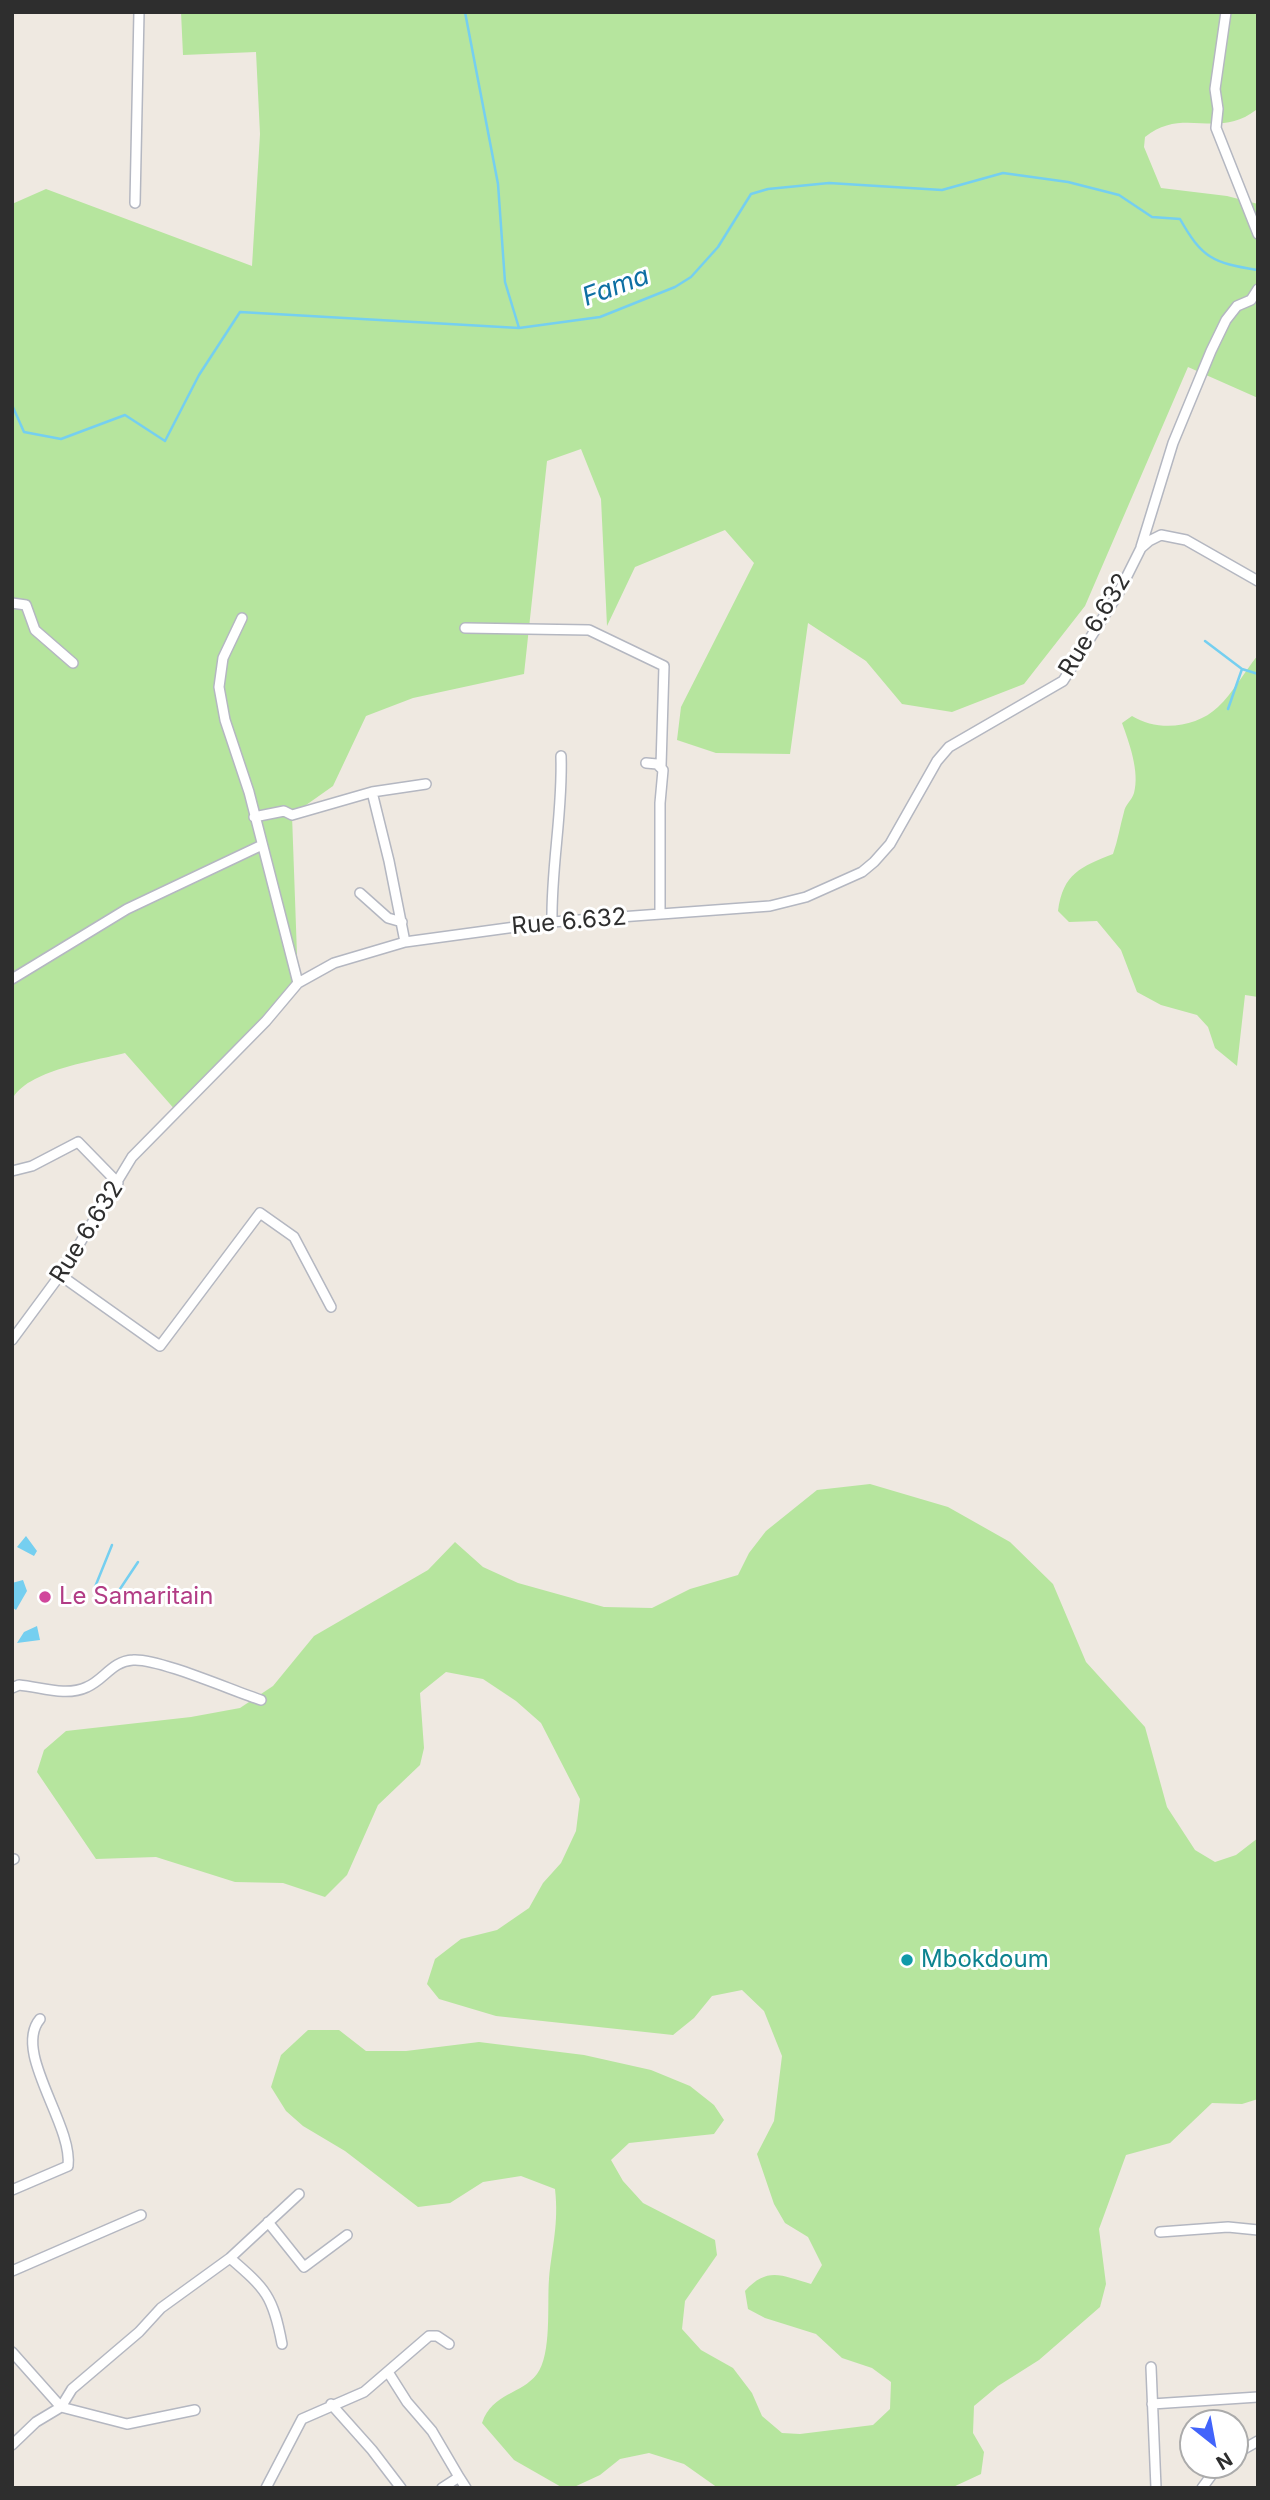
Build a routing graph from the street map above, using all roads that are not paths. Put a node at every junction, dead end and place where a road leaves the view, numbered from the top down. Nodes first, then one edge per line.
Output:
1 (139, 12) edge
2 (1226, 12) edge
3 (135, 203) dead end
4 (1258, 234) edge
5 (1258, 289) edge
6 (1141, 548) junction
7 (1258, 581) edge
8 (12, 604) edge
9 (242, 618) dead end
10 (465, 628) dead end
11 (73, 663) dead end
12 (561, 756) dead end
13 (646, 763) dead end
14 (661, 765) junction
15 (426, 784) dead end
16 (372, 792) junction
17 (254, 817) junction
18 (260, 846) junction
19 (360, 893) dead end
20 (660, 913) junction
21 (402, 922) junction
22 (552, 922) junction
23 (405, 942) junction
24 (12, 979) edge
25 (298, 983) junction
26 (12, 1171) edge
27 (118, 1183) junction
28 (61, 1275) junction
29 (331, 1307) dead end
30 (12, 1340) edge
31 (12, 1688) edge
32 (261, 1700) dead end
33 (40, 2019) dead end
34 (12, 2190) edge
35 (299, 2194) dead end
36 (141, 2215) dead end
37 (268, 2222) junction
38 (1258, 2230) edge
39 (1160, 2232) dead end
40 (347, 2235) dead end
41 (230, 2258) junction
42 (12, 2271) edge
43 (282, 2344) dead end
44 (449, 2344) dead end
45 (12, 2352) edge
46 (1151, 2367) dead end
47 (388, 2372) junction
48 (1258, 2397) edge
49 (331, 2404) junction
50 (1152, 2404) junction
51 (61, 2407) junction
52 (195, 2410) dead end
53 (12, 2445) edge
54 (459, 2477) junction
55 (266, 2488) edge
56 (401, 2488) edge
57 (442, 2488) edge
58 (466, 2488) edge
59 (1156, 2488) edge

1 - 3 street
2 - 4 street
5 - 6 street, Rue 6.632
6 - 7 street, Rue 6.632
6 - 20 street, Rue 6.632
8 - 11 street
9 - 17 street
10 - 14 street
12 - 22 street
13 - 14 street
14 - 20 street
15 - 16 street
16 - 17 street
16 - 21 street
17 - 18 street
18 - 24 street
18 - 25 street
19 - 21 street
20 - 22 street, Rue 6.632
21 - 23 street
22 - 23 street, Rue 6.632
23 - 25 street, Rue 6.632
25 - 27 street, Rue 6.632
26 - 27 street
27 - 28 street, Rue 6.632
28 - 29 street
28 - 30 street, Rue 6.632
31 - 32 street
33 - 34 street
35 - 37 street
36 - 42 street
37 - 40 street
37 - 41 street
38 - 39 street
41 - 43 street
41 - 51 street
44 - 47 street
45 - 51 street
46 - 50 street
47 - 49 street
47 - 54 street
48 - 50 street
49 - 55 street
49 - 56 street
50 - 59 street
51 - 52 street
51 - 53 street
54 - 57 street
54 - 58 street

